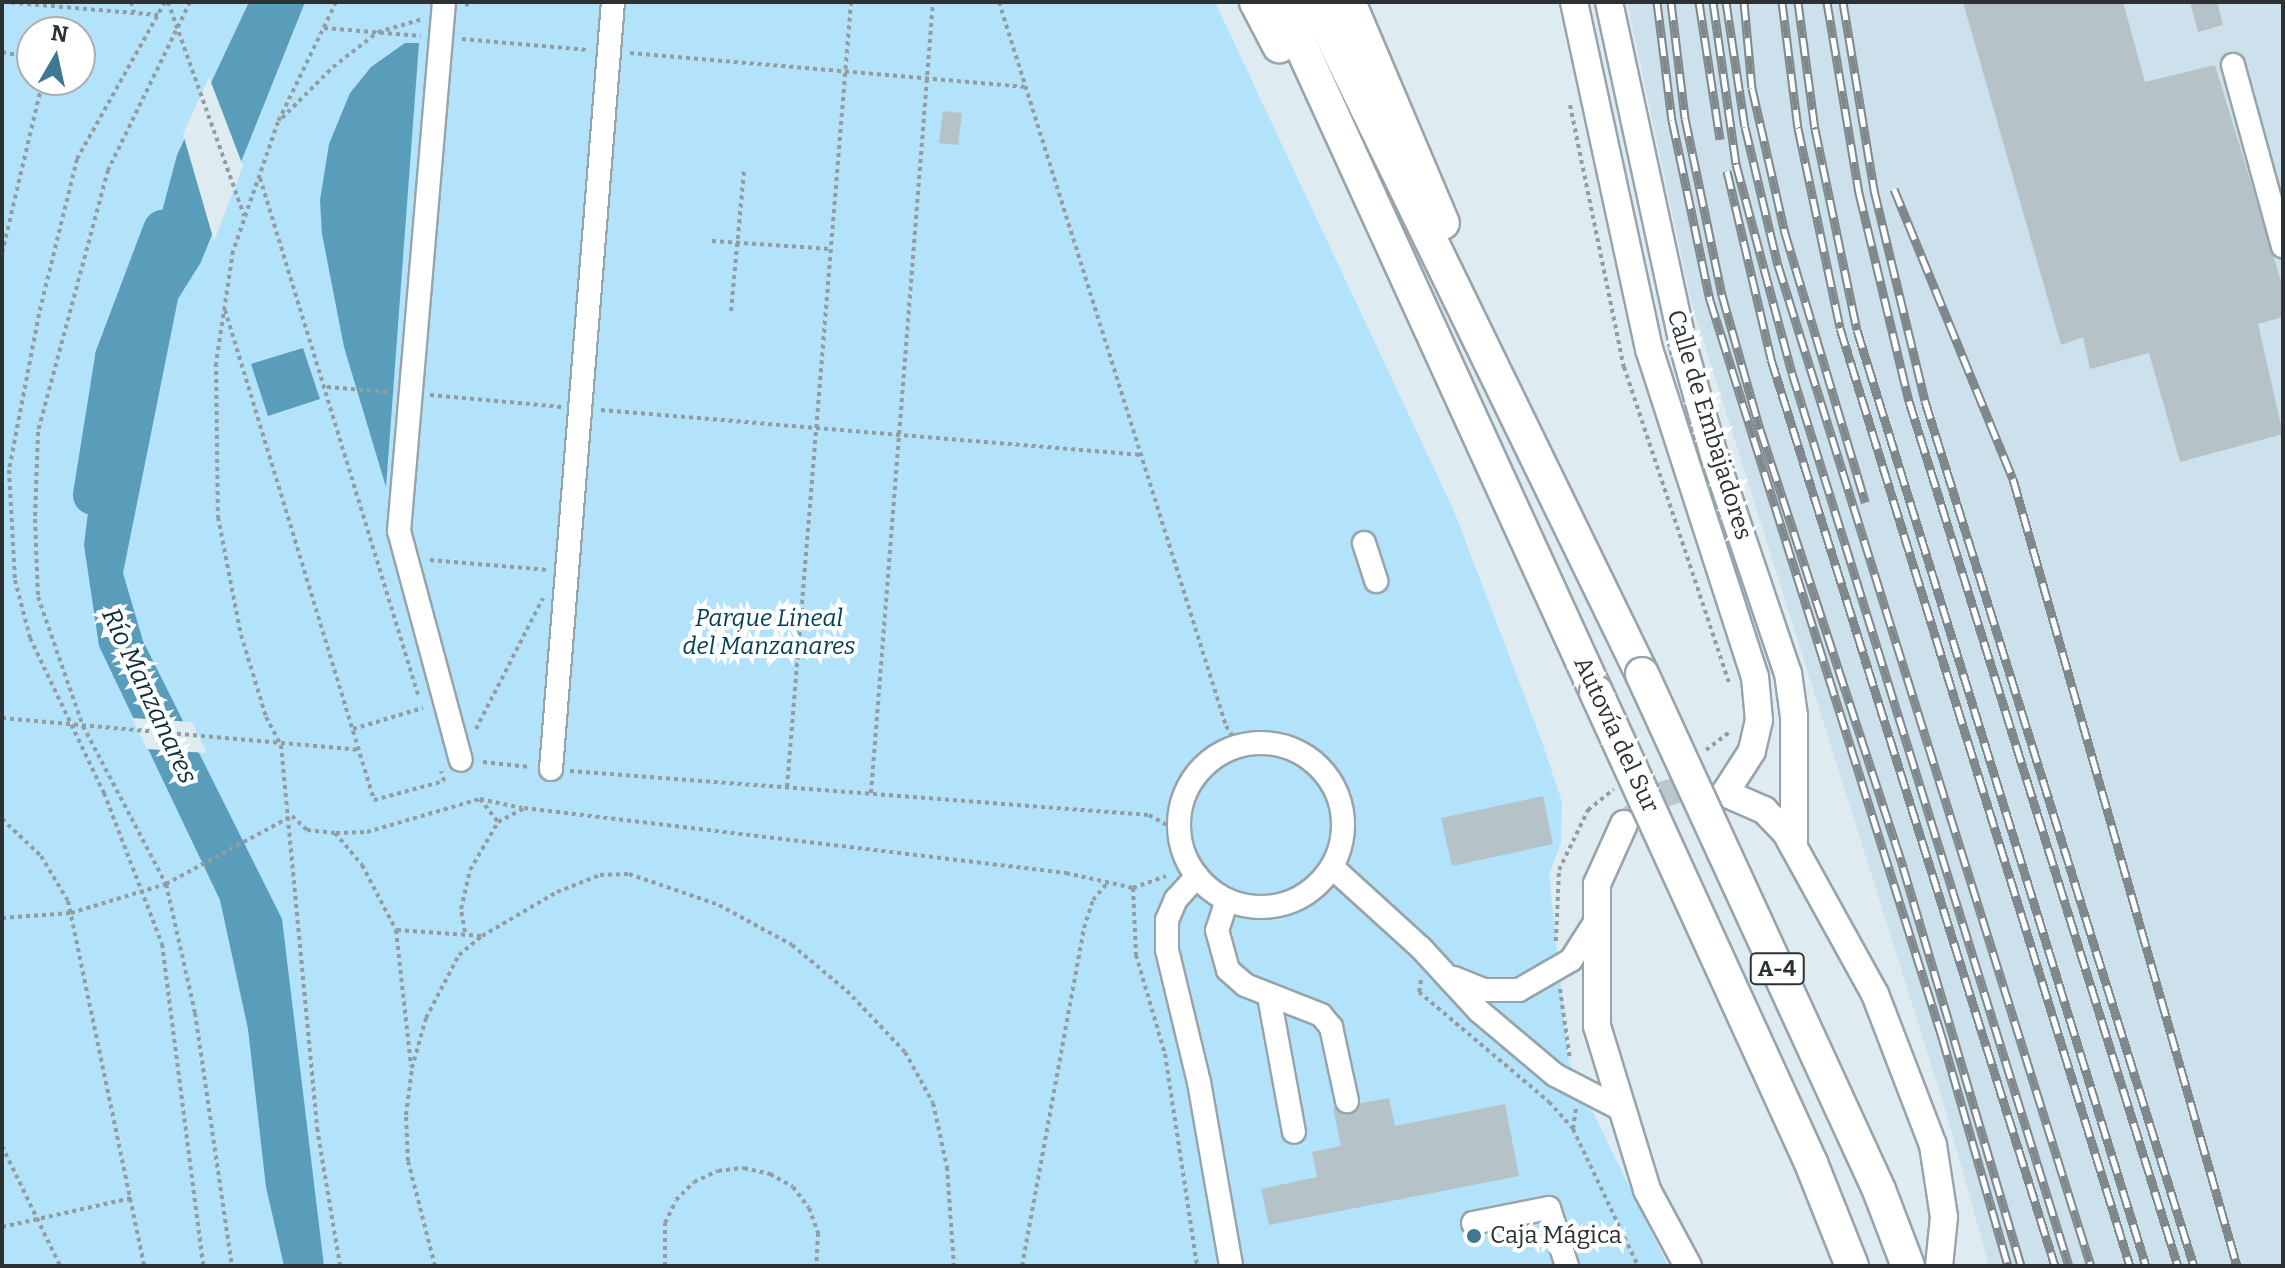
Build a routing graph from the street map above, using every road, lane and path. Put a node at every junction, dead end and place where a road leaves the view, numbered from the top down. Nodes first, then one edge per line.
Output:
1 (3, 2) edge
2 (131, 2) edge
3 (166, 2) edge
4 (190, 2) edge
5 (336, 2) edge
6 (475, 2) edge
7 (613, 2) edge
8 (851, 2) edge
9 (933, 2) edge
10 (999, 2) edge
11 (1256, 2) edge
12 (1281, 2) edge
13 (1315, 2) edge
14 (1349, 2) edge
15 (1574, 2) edge
16 (1609, 2) edge
17 (444, 7) edge
18 (134, 13) junction
19 (158, 15) junction
20 (324, 28) junction
21 (176, 31) junction
22 (378, 32) junction
23 (442, 37) junction
24 (608, 51) junction
25 (2233, 65) dead end
26 (845, 71) junction
27 (926, 78) junction
28 (1026, 87) junction
29 (39, 96) edge
30 (278, 122) junction
31 (744, 171) dead end
32 (260, 178) junction
33 (1372, 208) junction
34 (245, 218) junction
35 (712, 241) dead end
36 (737, 243) junction
37 (2283, 246) edge
38 (831, 249) junction
39 (2, 253) edge
40 (224, 307) junction
41 (731, 311) dead end
42 (327, 387) junction
43 (402, 393) junction
44 (579, 408) junction
45 (818, 428) junction
46 (1527, 433) junction
47 (898, 436) junction
48 (1141, 455) junction
49 (1364, 543) dead end
50 (406, 558) junction
51 (1376, 581) dead end
52 (423, 708) junction
53 (2, 718) edge
54 (427, 723) dead end
55 (72, 724) junction
56 (83, 726) junction
57 (353, 729) junction
58 (281, 745) junction
59 (1239, 745) junction
60 (359, 750) junction
61 (1330, 755) dead end
62 (450, 763) junction
63 (551, 769) junction
64 (1335, 786) junction
65 (787, 787) junction
66 (871, 793) junction
67 (480, 799) junction
68 (524, 808) junction
69 (292, 816) junction
70 (2, 819) edge
71 (498, 822) junction
72 (1624, 824) tunnel mouth
73 (1178, 831) junction
74 (335, 833) junction
75 (1794, 847) junction
76 (1333, 868) junction
77 (1194, 872) junction
78 (1108, 882) junction
79 (166, 884) junction
80 (1133, 888) junction
81 (142, 889) junction
82 (1227, 900) junction
83 (71, 913) junction
84 (2, 918) edge
85 (1594, 924) junction
86 (396, 930) junction
87 (465, 932) junction
88 (482, 936) junction
89 (1438, 967) junction
90 (1269, 996) junction
91 (412, 1068) junction
92 (1347, 1101) dead end
93 (1617, 1107) junction
94 (1294, 1132) dead end
95 (2, 1146) edge
96 (132, 1198) junction
97 (37, 1219) junction
98 (1473, 1223) dead end
99 (2, 1227) edge
100 (60, 1266) edge
101 (144, 1266) edge
102 (203, 1266) edge
103 (232, 1266) edge
104 (340, 1266) edge
105 (435, 1266) edge
106 (665, 1266) edge
107 (816, 1266) edge
108 (954, 1266) edge
109 (1022, 1266) edge
110 (1197, 1266) edge
111 (1231, 1266) edge
112 (1567, 1266) edge
113 (1638, 1266) edge
114 (1688, 1266) edge
115 (1852, 1266) edge
116 (1908, 1266) edge
117 (1939, 1266) edge

1 - 18 path
2 - 18 path
3 - 19 path
3 - 21 path
4 - 21 path
5 - 20 path
6 - 17 path
7 - 24 street
8 - 26 path
9 - 27 path
10 - 28 path
11 - 33 highway
12 - 33 highway
13 - 46 highway
14 - 46 highway
15 - 75 main road, Calle de Embajadores
16 - 75 main road, Calle de Embajadores
17 - 22 path
17 - 23 street
18 - 19 path
19 - 55 path
20 - 22 path
20 - 30 path
21 - 34 path
21 - 56 path
22 - 23 path
22 - 30 path
23 - 24 path
23 - 43 street
24 - 26 path
24 - 44 street
25 - 37 street
26 - 27 path
26 - 38 path
27 - 28 path
27 - 47 path
28 - 48 path
29 - 39 path
30 - 32 path
31 - 36 path
32 - 34 path
32 - 42 path
33 - 115 highway, Autovía del Sur / A-4, bridge
34 - 40 path
35 - 36 path
36 - 38 path
36 - 41 path
38 - 45 path
40 - 57 path
40 - 58 path
42 - 43 path
42 - 52 path
43 - 44 path
43 - 50 street
44 - 45 path
44 - 63 street
45 - 47 path
45 - 65 path
46 - 116 highway, Autovía del Sur / A-4, bridge
47 - 48 path
47 - 66 path
48 - 59 path
49 - 51 street
50 - 62 street
50 - 62 path
52 - 54 path
52 - 57 path
53 - 55 path
55 - 56 path
55 - 81 path
56 - 58 path
56 - 79 path
57 - 60 path
58 - 60 path
58 - 69 path
59 - 64 street
59 - 73 street
60 - 62 path
61 - 64 street
62 - 63 path
63 - 65 path
64 - 76 street
65 - 66 path
66 - 73 path
67 - 68 path
67 - 71 path
67 - 74 path
68 - 71 path
68 - 78 path
69 - 74 path
69 - 79 path
69 - 104 path
70 - 83 path
71 - 87 path
72 - 85 main road
73 - 77 street
74 - 86 path
75 - 117 main road
76 - 82 street
76 - 89 street
77 - 80 path
77 - 82 street
77 - 111 street
78 - 80 path
78 - 109 path
79 - 81 path
79 - 103 path
80 - 110 path
81 - 83 path
81 - 102 path
82 - 90 street
83 - 84 path
83 - 96 path
85 - 89 street
85 - 93 main road
86 - 87 path
86 - 91 path
87 - 88 path
88 - 91 path
88 - 108 path
89 - 93 street
89 - 113 path
90 - 92 street
90 - 94 street
91 - 105 path
93 - 114 main road
95 - 97 path
96 - 97 path
96 - 101 path
97 - 99 path
97 - 100 path
98 - 112 street
106 - 107 path

